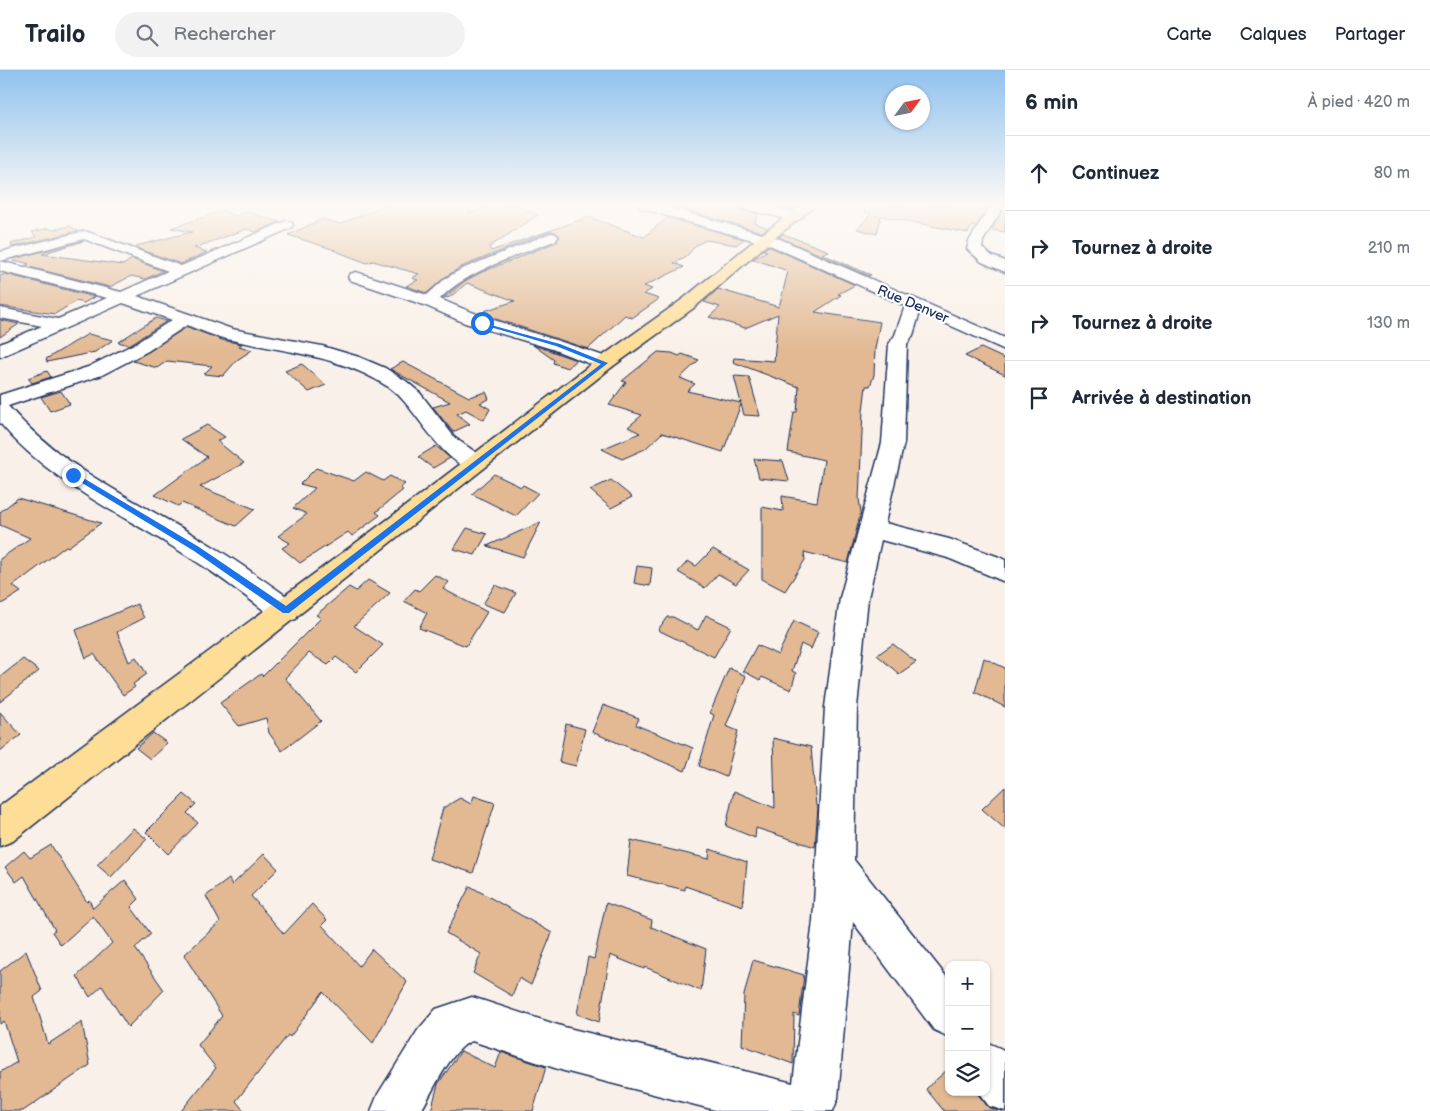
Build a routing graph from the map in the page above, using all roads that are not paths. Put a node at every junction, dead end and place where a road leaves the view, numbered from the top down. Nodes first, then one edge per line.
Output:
1 (135, 254) edge
2 (221, 254) edge
3 (513, 254) edge
4 (748, 254) edge
5 (800, 254) edge
6 (980, 254) edge
7 (0, 266) edge
8 (1005, 267) edge
9 (181, 271) junction
10 (356, 277) dead end
11 (123, 297) junction
12 (430, 301) junction
13 (914, 305) junction
14 (0, 313) edge
15 (184, 319) junction
16 (58, 324) junction
17 (1005, 345) edge
18 (0, 351) edge
19 (605, 363) junction
20 (0, 402) edge
21 (0, 410) edge
22 (476, 463) junction
23 (871, 528) junction
24 (1005, 572) edge
25 (286, 611) junction
26 (2, 824) edge
27 (836, 868) junction
28 (945, 1010) edge
29 (990, 1070) edge
30 (1005, 1090) edge
31 (395, 1111) edge

1 - 9 street
2 - 9 street
3 - 12 street
4 - 19 main road
5 - 13 street, Rue Denver
6 - 8 street
7 - 11 street
9 - 11 street
10 - 12 street
11 - 15 street
11 - 16 street
12 - 19 street
13 - 17 street, Rue Denver
13 - 23 street
14 - 16 street
15 - 20 street
15 - 22 street
16 - 18 street
19 - 22 main road
21 - 25 street
22 - 25 main road
23 - 24 street
23 - 27 street
25 - 26 main road
27 - 28 street
27 - 31 street
29 - 30 street

